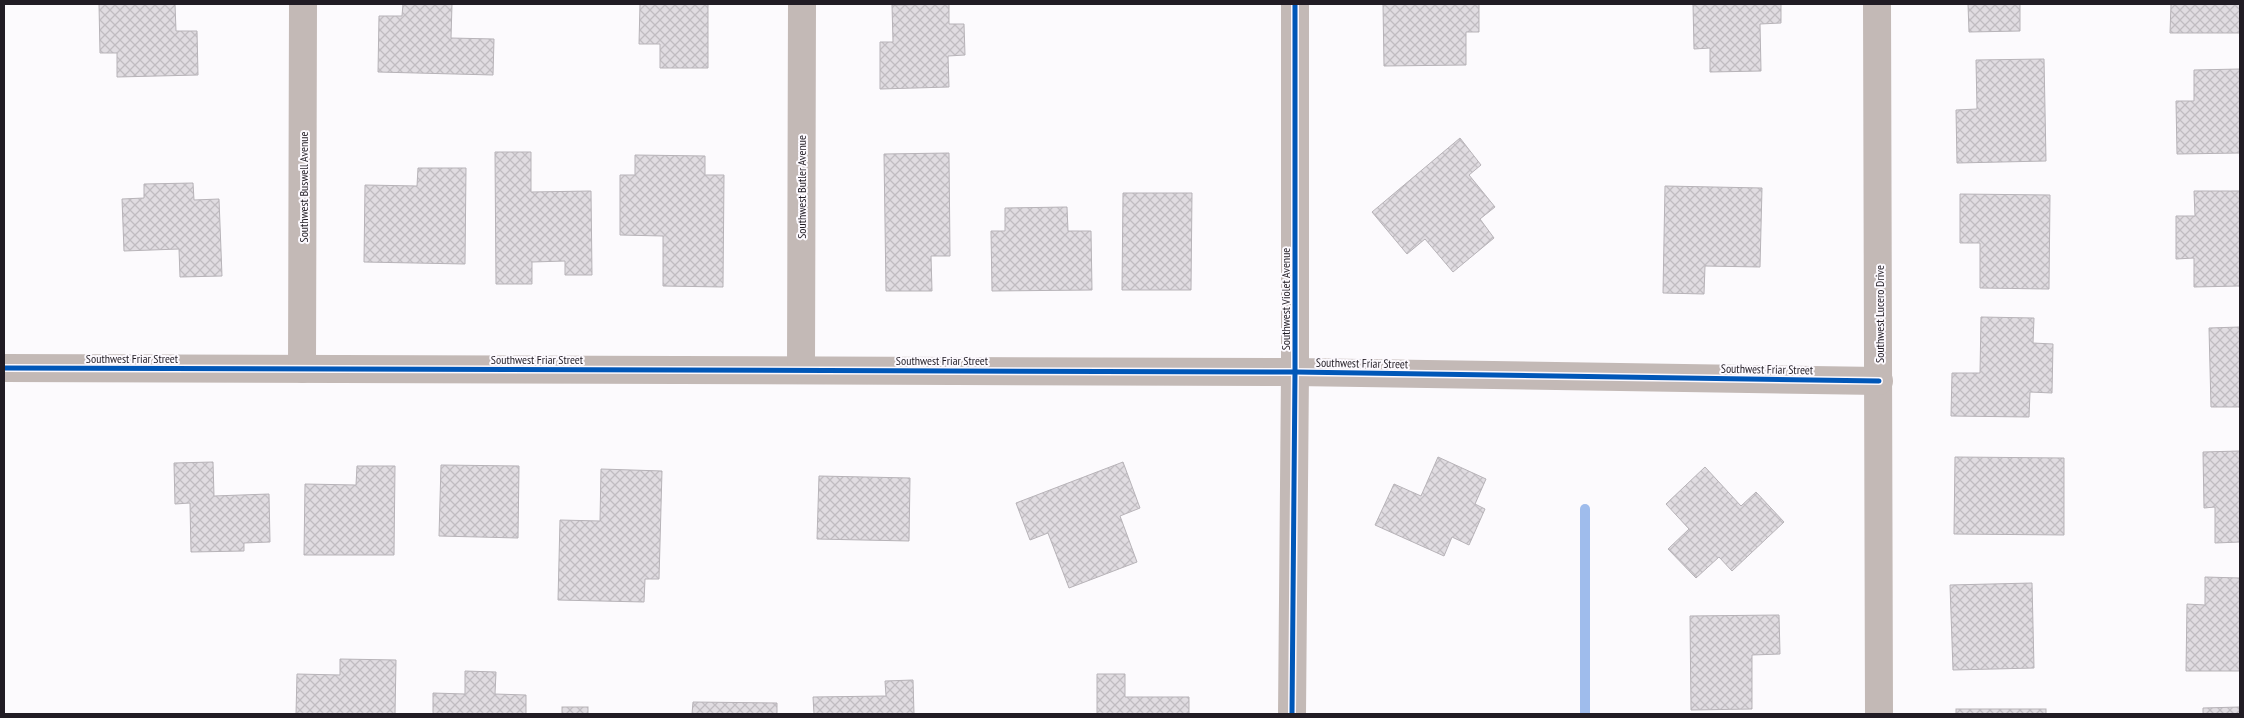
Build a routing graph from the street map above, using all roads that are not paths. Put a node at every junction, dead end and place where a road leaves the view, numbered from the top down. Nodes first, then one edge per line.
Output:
1 (303, 4) edge
2 (802, 4) edge
3 (1295, 4) edge
4 (1878, 4) edge
5 (4, 368) edge
6 (302, 369) junction
7 (800, 369) junction
8 (1295, 372) junction
9 (1879, 381) junction
10 (1292, 714) edge
11 (1879, 714) edge

1 - 6 street, Southwest Buswell Avenue
2 - 7 street, Southwest Butler Avenue
3 - 8 street, Southwest Violet Avenue
4 - 9 street, Southwest Lucero Drive
5 - 6 street, Southwest Friar Street
6 - 7 street, Southwest Friar Street
7 - 8 street, Southwest Friar Street
8 - 9 street, Southwest Friar Street
8 - 10 street, Southwest Violet Avenue
9 - 11 street, Southwest Lucero Drive

